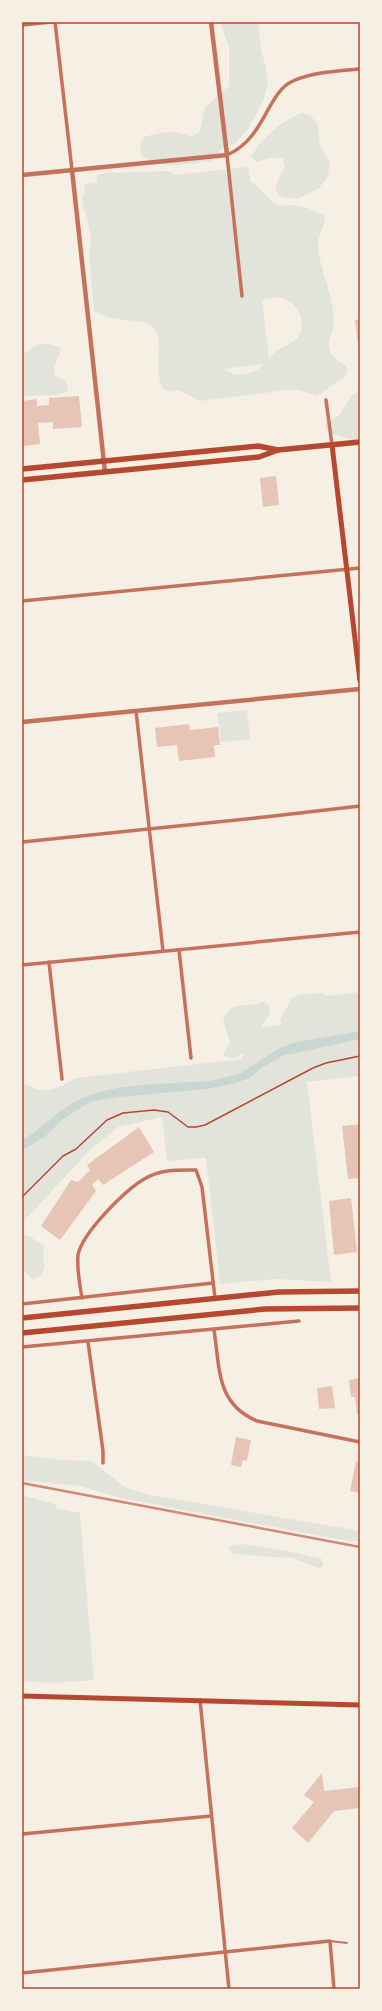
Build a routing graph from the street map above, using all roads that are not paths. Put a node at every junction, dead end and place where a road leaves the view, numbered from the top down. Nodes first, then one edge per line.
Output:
1 (54, 22) edge
2 (212, 22) edge
3 (22, 25) edge
4 (360, 69) edge
5 (227, 155) junction
6 (72, 170) junction
7 (22, 175) edge
8 (242, 296) dead end
9 (326, 400) dead end
10 (360, 442) edge
11 (332, 445) junction
12 (278, 450) junction
13 (104, 462) junction
14 (22, 469) edge
15 (106, 472) junction
16 (22, 480) edge
17 (360, 568) edge
18 (346, 570) junction
19 (22, 601) edge
20 (360, 681) edge
21 (360, 689) edge
22 (136, 711) junction
23 (22, 722) edge
24 (360, 806) edge
25 (150, 830) junction
26 (22, 842) edge
27 (360, 932) edge
28 (179, 950) junction
29 (164, 951) junction
30 (49, 962) junction
31 (22, 965) edge
32 (191, 1058) dead end
33 (62, 1079) dead end
34 (213, 1283) junction
35 (360, 1291) edge
36 (82, 1298) junction
37 (215, 1298) junction
38 (22, 1304) edge
39 (360, 1308) edge
40 (22, 1318) edge
41 (299, 1321) dead end
42 (214, 1330) junction
43 (22, 1333) edge
44 (88, 1342) junction
45 (22, 1347) edge
46 (360, 1442) edge
47 (103, 1463) dead end
48 (22, 1696) edge
49 (200, 1700) junction
50 (360, 1705) edge
51 (211, 1816) junction
52 (22, 1834) edge
53 (330, 1941) junction
54 (347, 1943) dead end
55 (225, 1951) junction
56 (22, 1973) edge
57 (228, 1989) edge
58 (334, 1989) edge

1 - 3 street
1 - 6 street
2 - 5 street
4 - 5 street
5 - 6 street
5 - 8 street
6 - 7 street
6 - 13 street
9 - 11 street
10 - 11 main road
11 - 12 main road
11 - 18 main road
12 - 13 main road
12 - 15 main road
13 - 14 main road
13 - 15 street
15 - 16 main road
17 - 18 street
18 - 19 street
18 - 20 main road
21 - 22 street
22 - 23 street
22 - 25 street
24 - 25 street
25 - 26 street
25 - 29 street
27 - 28 street
28 - 29 street
28 - 32 street
29 - 30 street
30 - 31 street
30 - 33 street
34 - 36 street
34 - 36 street
34 - 37 street
35 - 37 main road
36 - 38 street
37 - 40 main road
39 - 43 main road
41 - 42 street
42 - 44 street
42 - 46 street
44 - 45 street
44 - 47 street
48 - 49 main road
49 - 50 main road
49 - 51 street
51 - 52 street
51 - 55 street
53 - 54 lane
53 - 55 street
53 - 58 street
55 - 56 street
55 - 57 street

